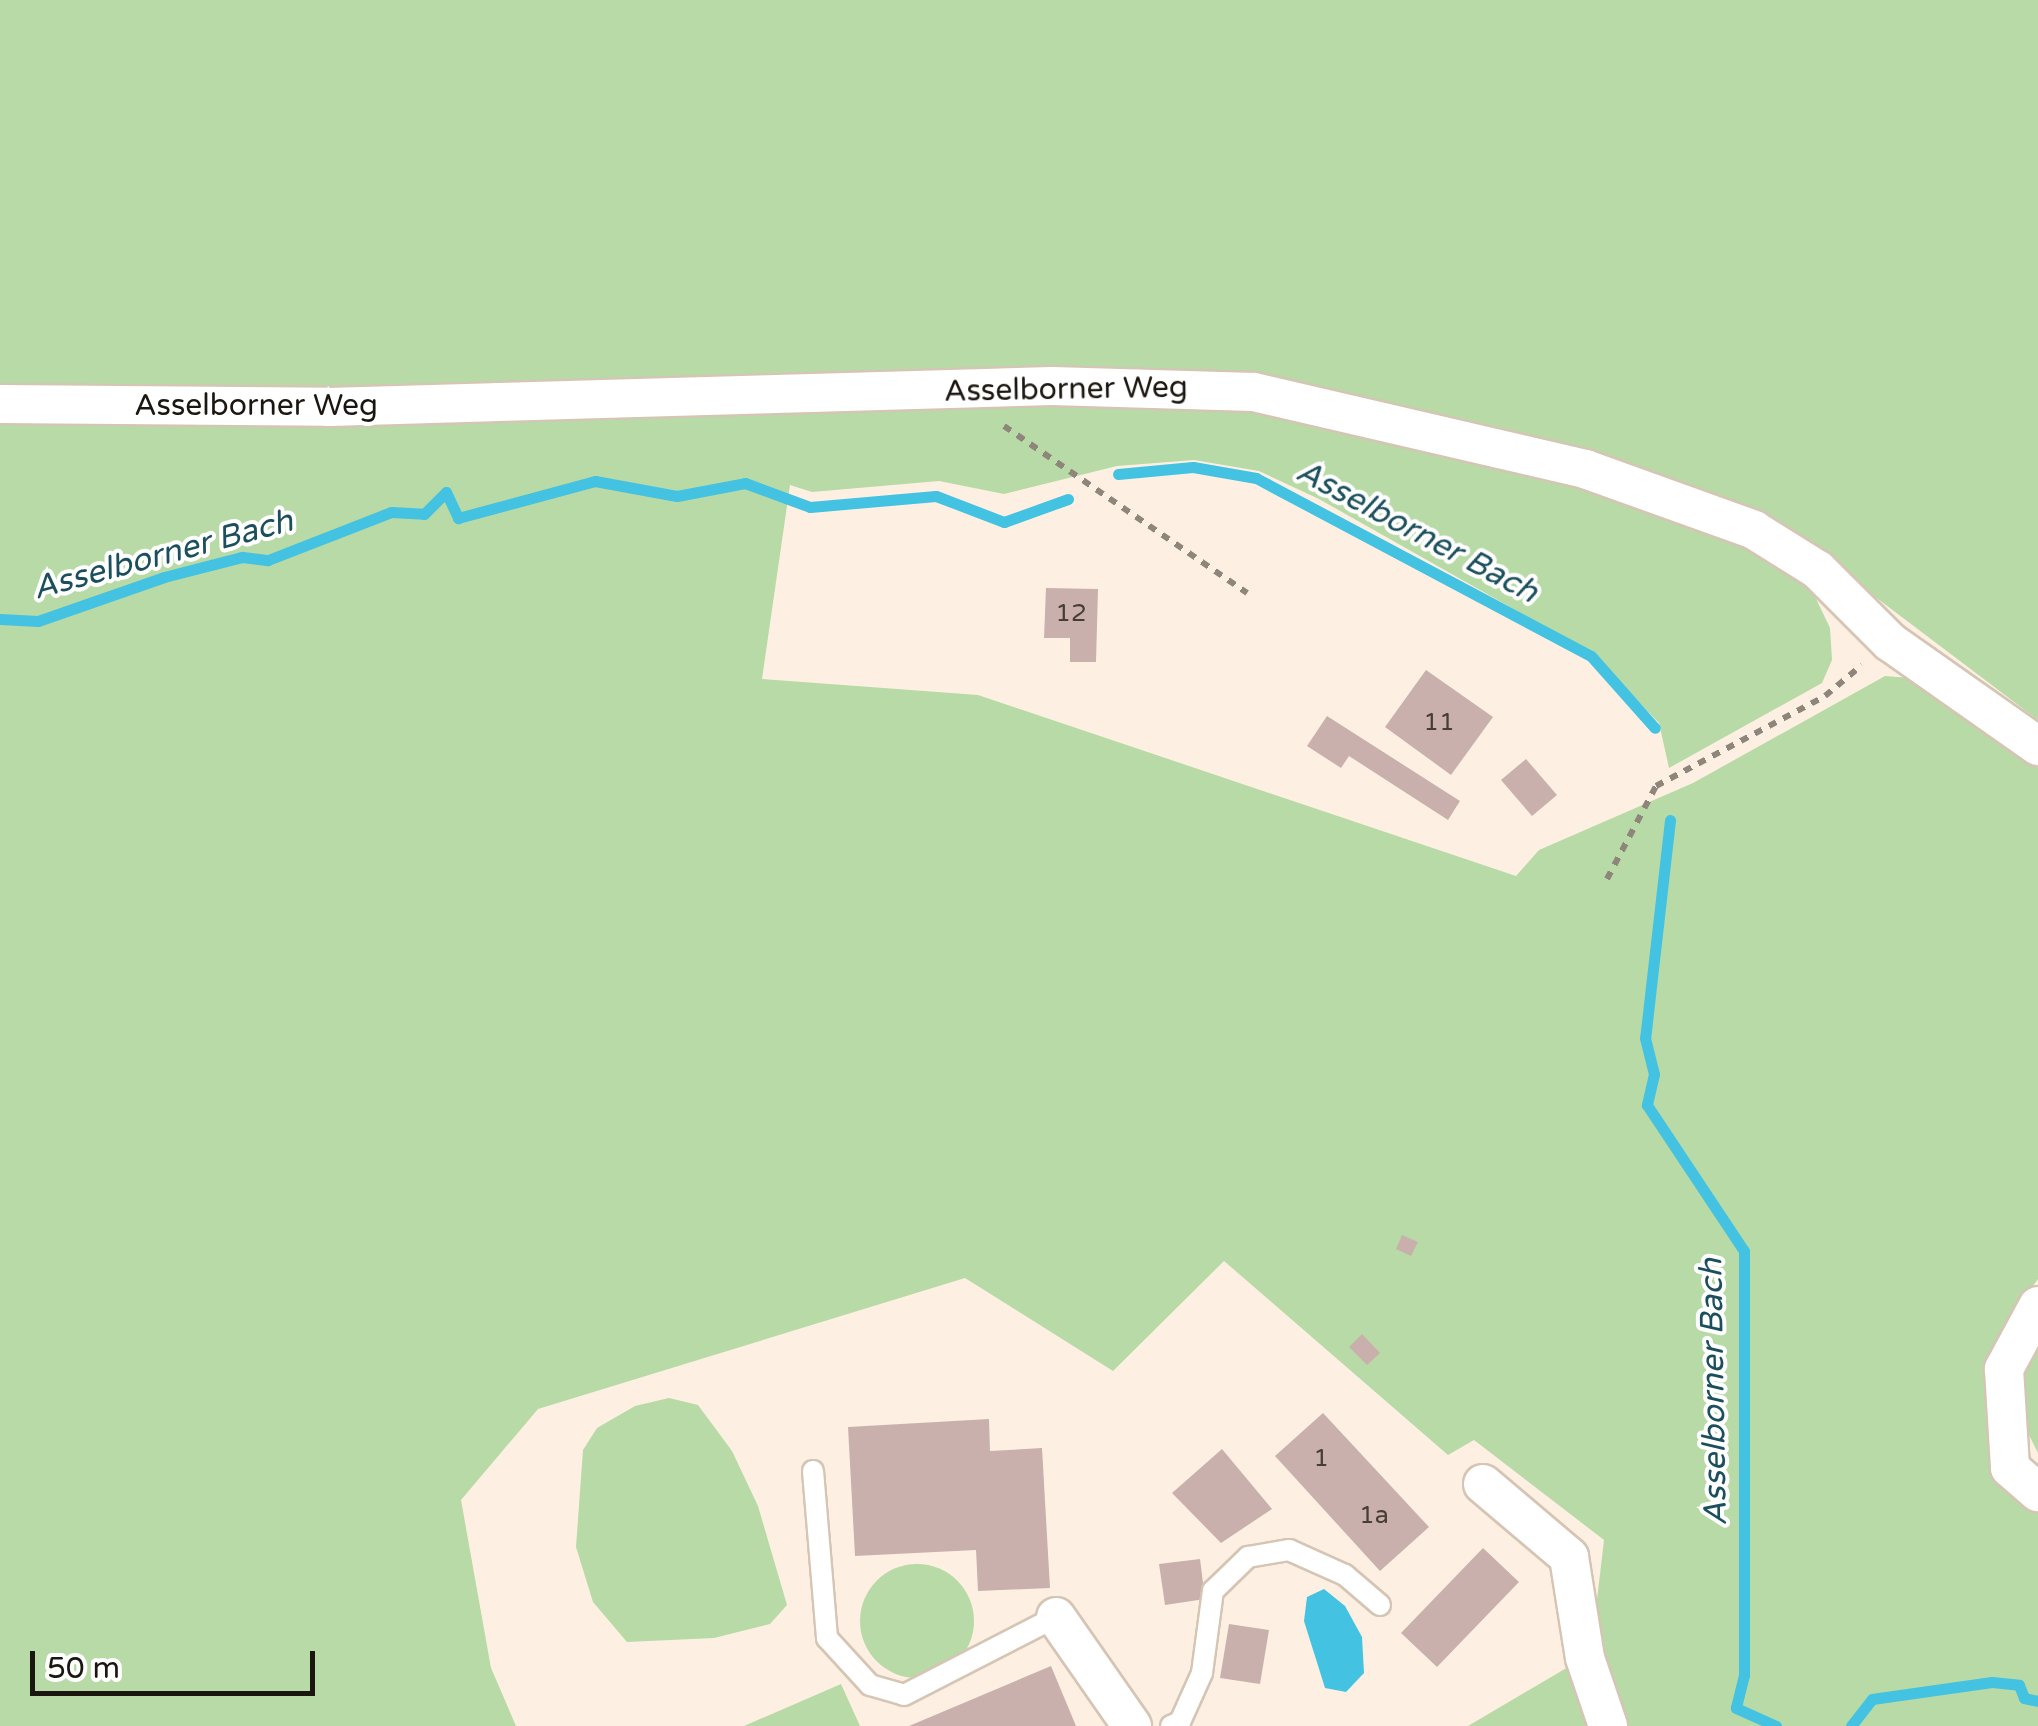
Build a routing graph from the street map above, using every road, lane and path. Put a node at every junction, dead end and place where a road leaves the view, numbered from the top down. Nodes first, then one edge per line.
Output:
1 (958, 392) junction
2 (0, 404) edge
3 (1247, 593) dead end
4 (1890, 642) junction
5 (2038, 746) edge
6 (1607, 879) dead end
7 (2038, 1306) edge
8 (813, 1471) dead end
9 (1483, 1484) dead end
10 (2038, 1492) edge
11 (1380, 1604) dead end
12 (1056, 1617) joint
13 (1132, 1726) edge
14 (1171, 1726) edge
15 (1608, 1726) edge

1 - 2 street, Asselborner Weg
1 - 3 path
1 - 4 street, Asselborner Weg
4 - 5 street, Asselborner Weg
4 - 6 path
7 - 10 street
8 - 12 lane
9 - 15 street
11 - 14 lane
12 - 13 street

